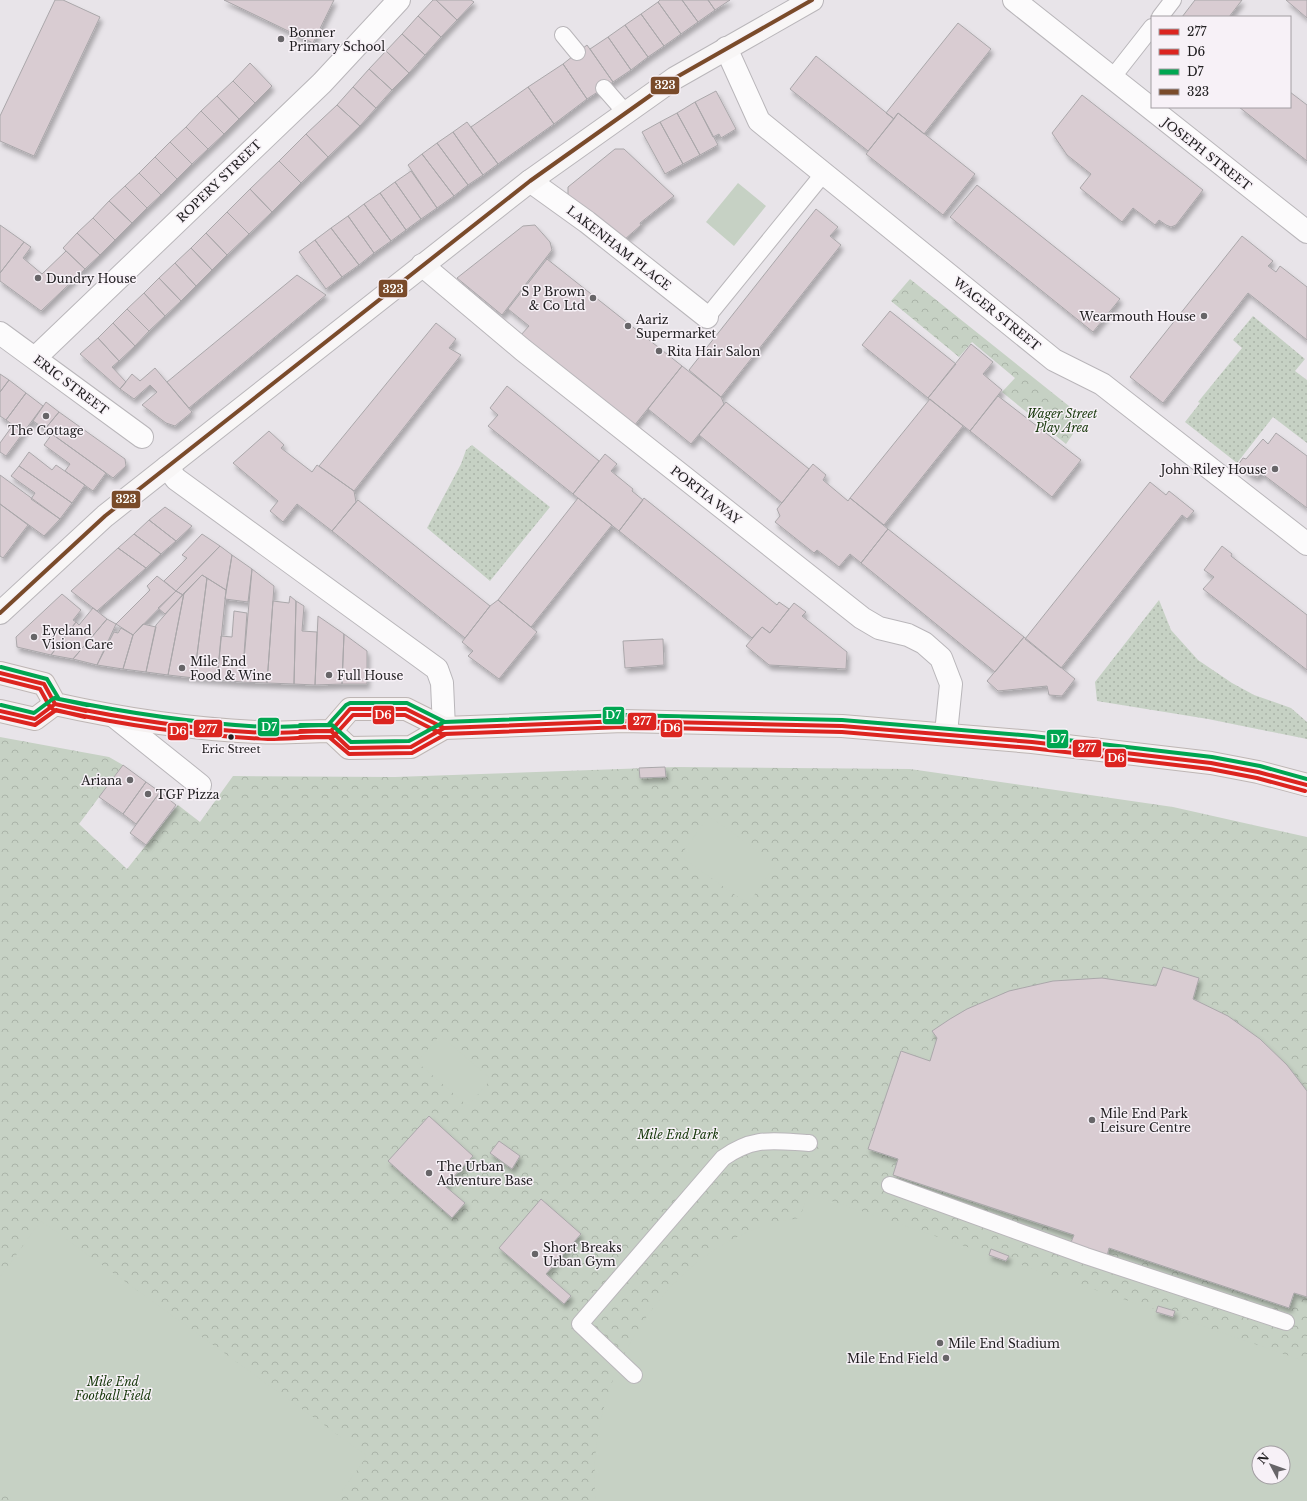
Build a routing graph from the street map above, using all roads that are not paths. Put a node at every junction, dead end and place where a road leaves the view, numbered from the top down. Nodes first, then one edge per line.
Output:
1 (399, 0) edge
2 (812, 0) edge
3 (1014, 0) edge
4 (1173, 0) edge
5 (1161, 16) edge
6 (1151, 28) edge
7 (563, 35) dead end
8 (726, 48) junction
9 (578, 52) dead end
10 (1112, 78) junction
11 (604, 88) dead end
12 (625, 112) junction
13 (824, 173) junction
14 (530, 181) junction
15 (1307, 232) edge
16 (422, 265) junction
17 (707, 317) joint
18 (0, 333) edge
19 (35, 358) junction
20 (142, 437) dead end
21 (167, 467) junction
22 (1307, 544) edge
23 (0, 613) edge
24 (0, 672) edge
25 (55, 704) junction
26 (0, 711) edge
27 (116, 717) junction
28 (444, 728) junction
29 (331, 730) junction
30 (946, 733) junction
31 (1307, 785) edge
32 (200, 786) dead end
33 (809, 1143) dead end
34 (890, 1185) dead end
35 (1286, 1322) dead end
36 (634, 1375) dead end

1 - 19 street, ROPERY STREET
2 - 8 street
3 - 10 street, JOSEPH STREET
4 - 5 lane
6 - 10 lane
7 - 9 lane
8 - 12 street
8 - 13 street, WAGER STREET
10 - 15 street, JOSEPH STREET
11 - 12 lane
12 - 14 street
13 - 17 lane
13 - 22 street, WAGER STREET
14 - 16 street
14 - 17 street, LAKENHAM PLACE
16 - 21 street
16 - 30 street, PORTIA WAY
18 - 19 street, ERIC STREET
19 - 20 street, ERIC STREET
21 - 23 street
21 - 28 street
24 - 25 main road
25 - 26 main road
25 - 27 main road
27 - 29 main road
27 - 32 street
28 - 29 main road
28 - 29 main road
28 - 30 main road
30 - 31 main road
33 - 36 lane
34 - 35 lane

